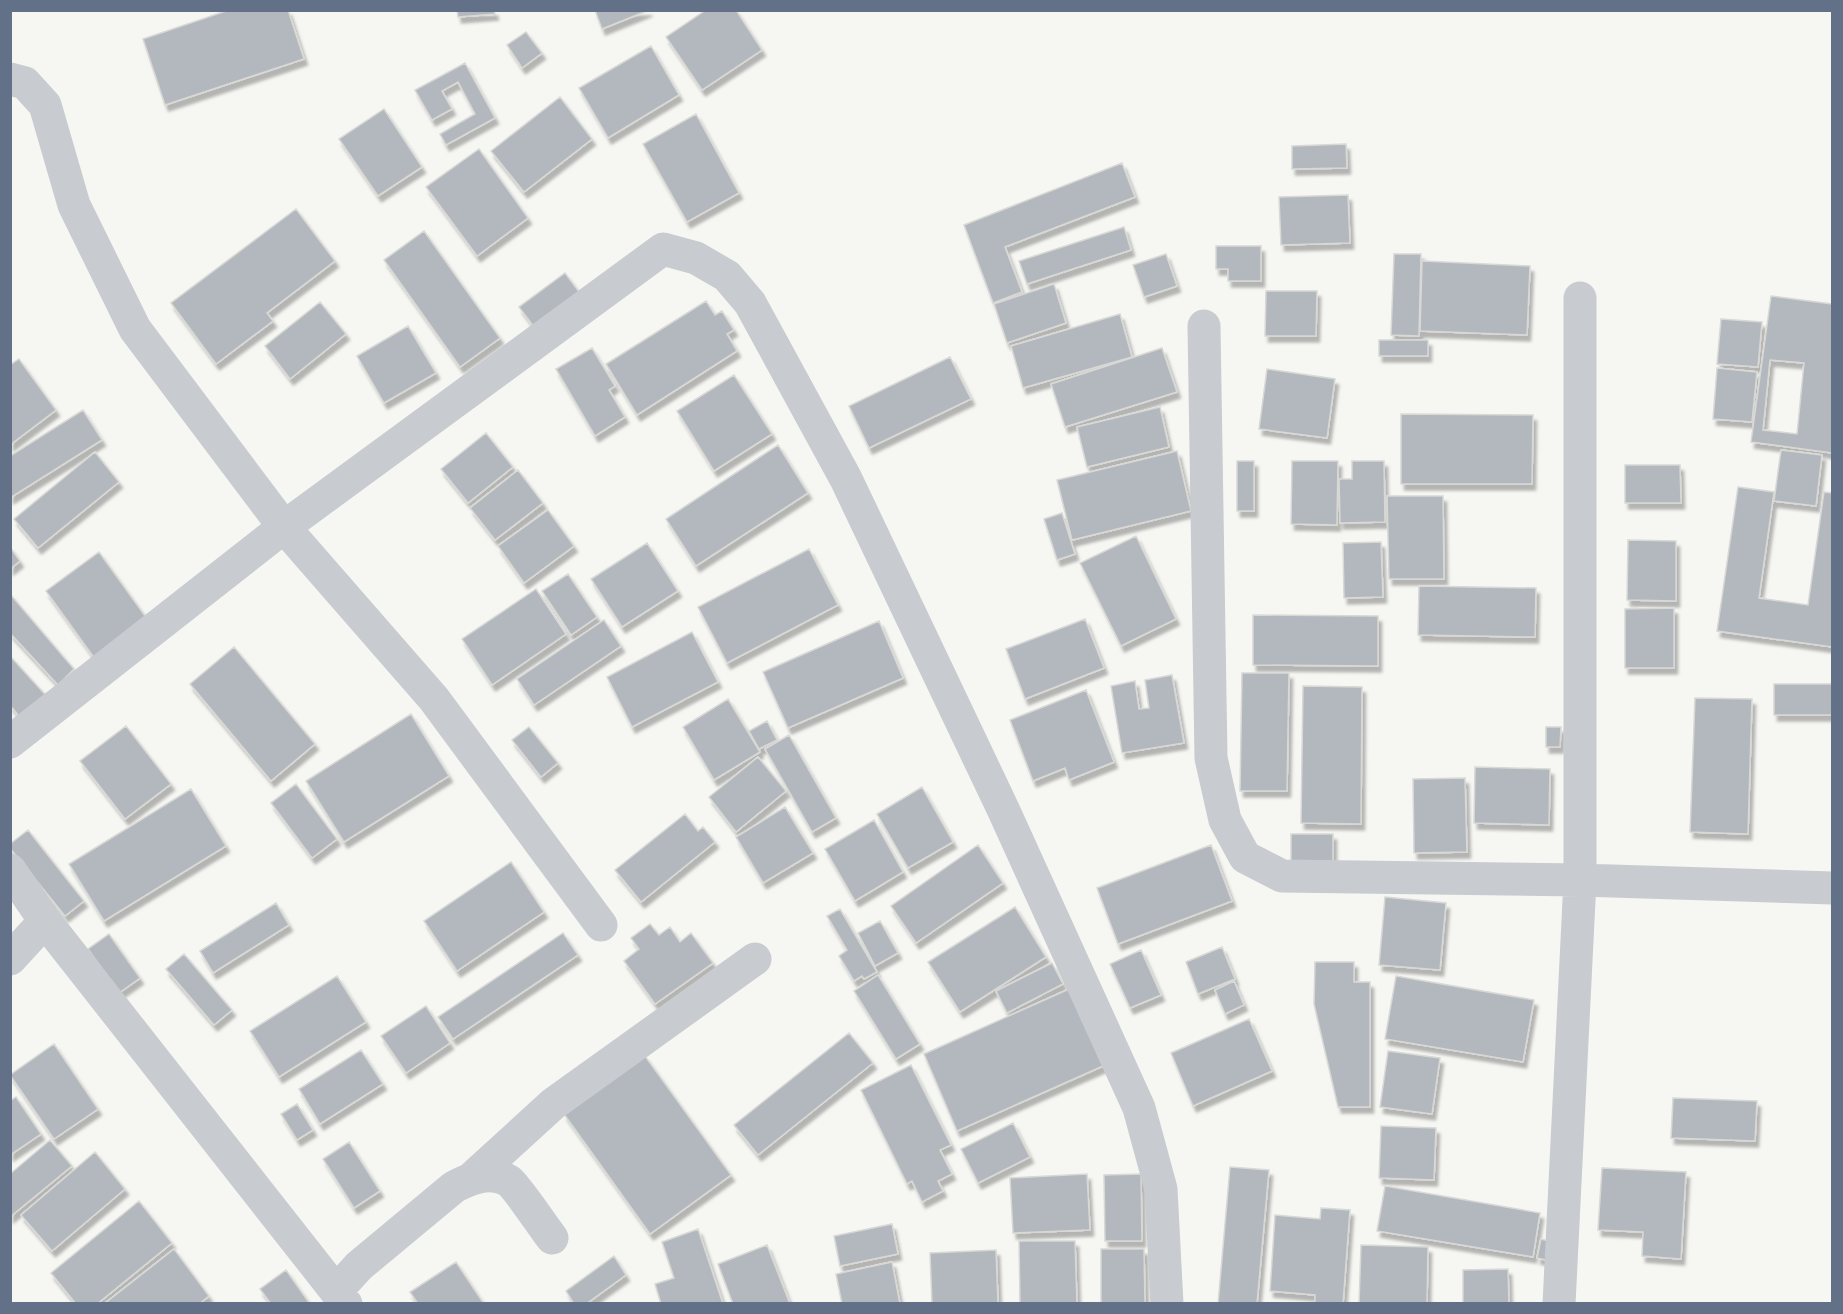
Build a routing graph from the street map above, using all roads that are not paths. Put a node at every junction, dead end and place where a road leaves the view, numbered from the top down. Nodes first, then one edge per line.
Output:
1 (10, 80) edge
2 (1580, 298) dead end
3 (1204, 326) dead end
4 (284, 527) junction
5 (10, 742) edge
6 (10, 870) edge
7 (1580, 880) junction
8 (1833, 888) edge
9 (45, 921) junction
10 (601, 925) dead end
11 (755, 958) dead end
12 (10, 959) edge
13 (472, 1178) junction
14 (552, 1238) dead end
15 (342, 1297) edge
16 (1167, 1304) edge
17 (1559, 1304) edge

1 - 4 street
2 - 7 street
3 - 7 street
4 - 5 street
4 - 10 street
4 - 16 street
6 - 9 street
7 - 8 street
7 - 17 street
9 - 12 street
9 - 15 street
11 - 13 street
13 - 14 street
13 - 15 street

